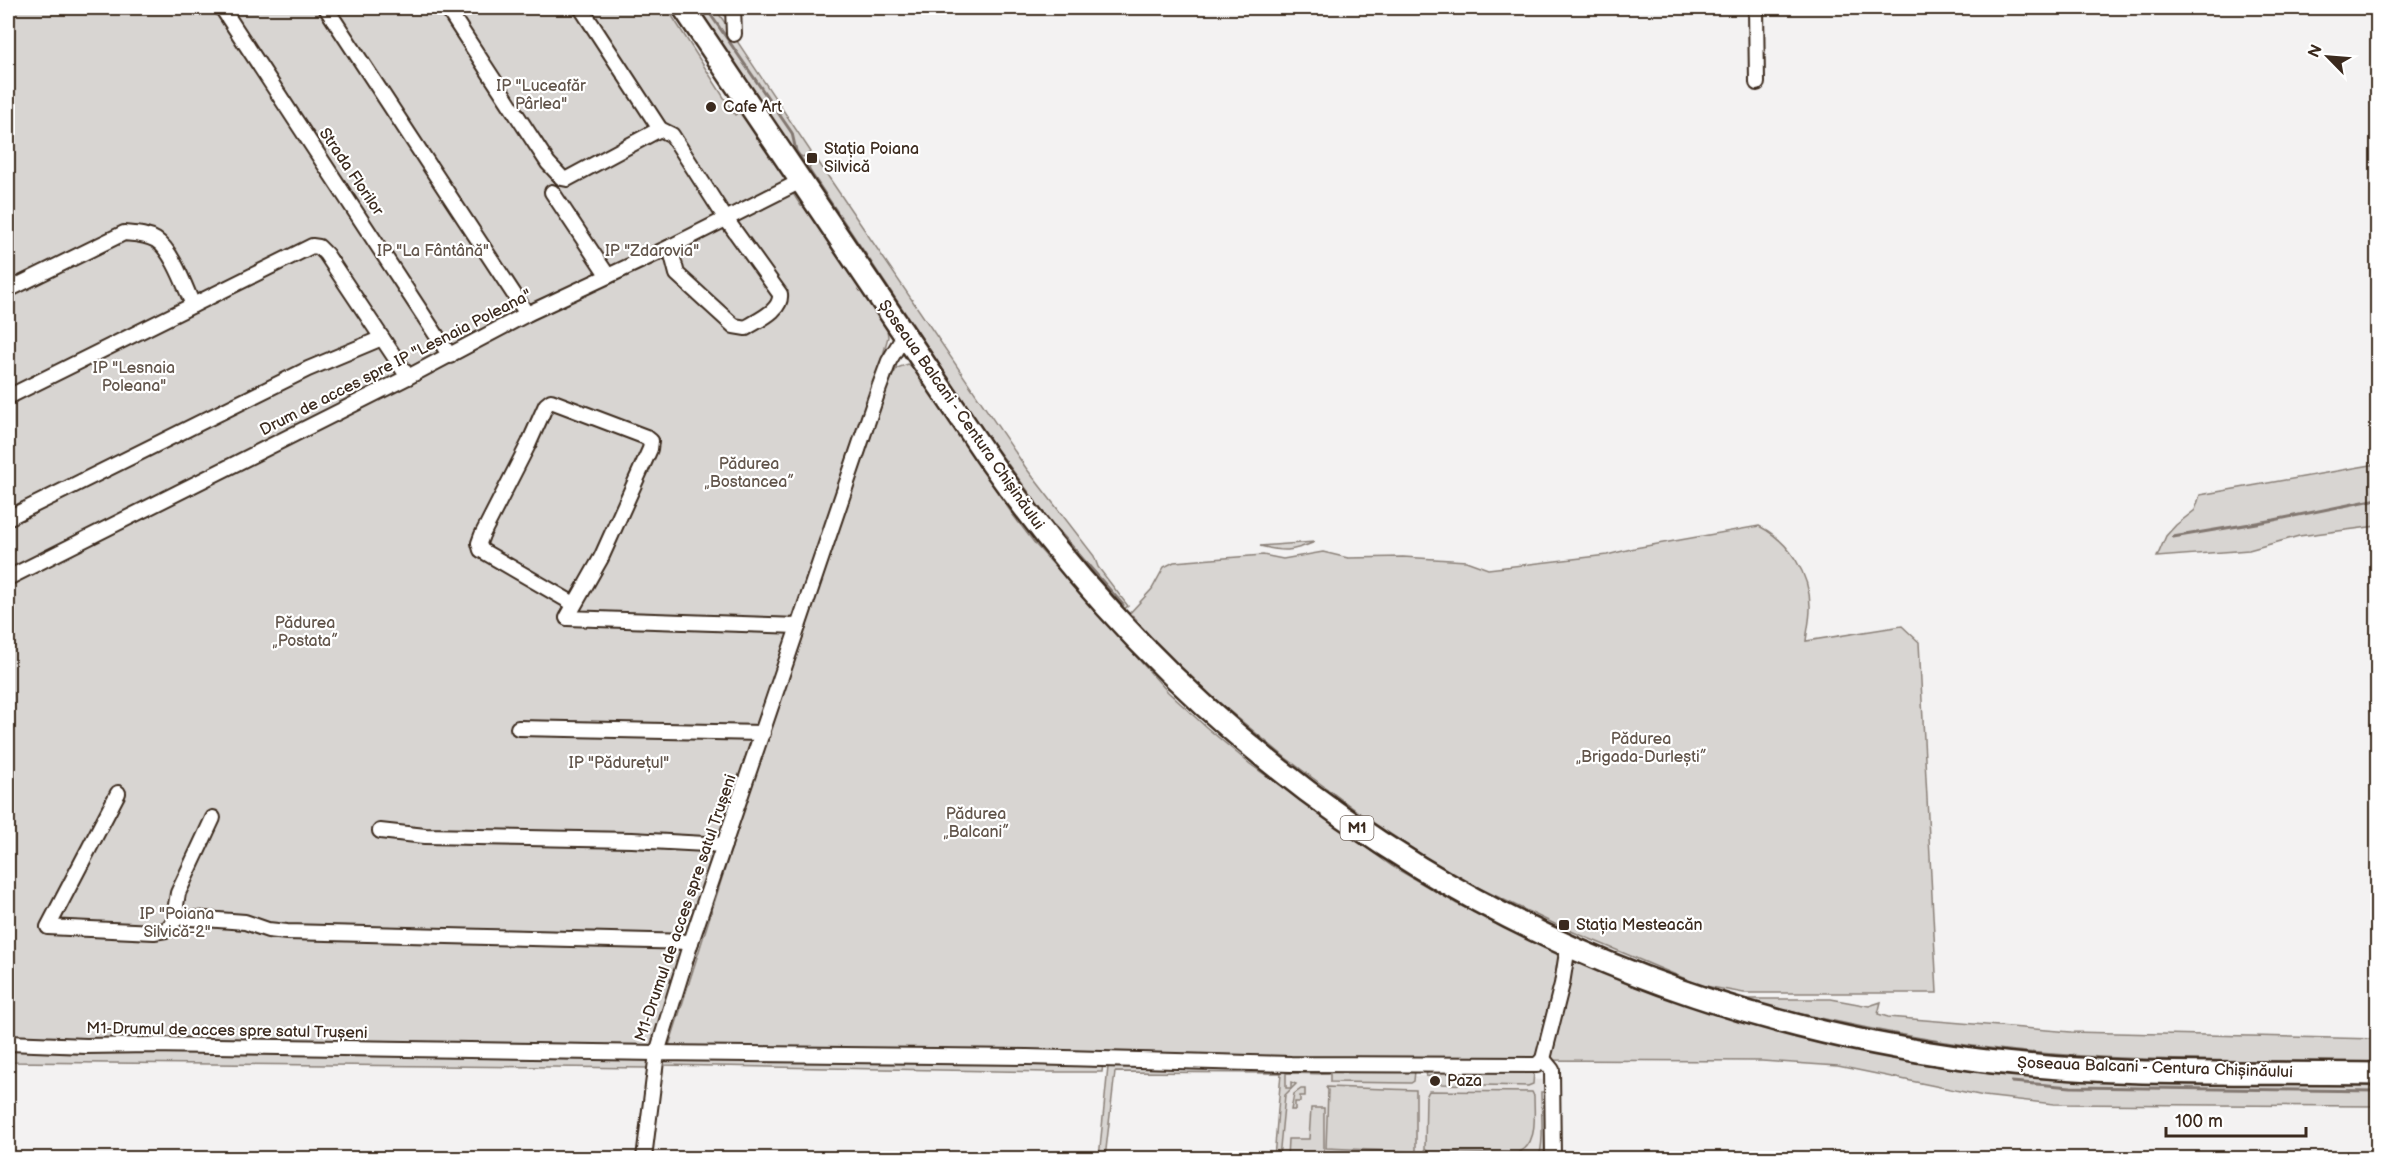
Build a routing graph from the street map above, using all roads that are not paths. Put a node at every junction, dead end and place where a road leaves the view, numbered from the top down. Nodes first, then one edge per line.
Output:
1 (222, 8) edge
2 (326, 8) edge
3 (447, 8) edge
4 (581, 8) edge
5 (684, 8) edge
6 (733, 8) edge
7 (1756, 8) edge
8 (734, 34) dead end
9 (1757, 83) dead end
10 (660, 129) junction
11 (801, 181) junction
12 (552, 192) dead end
13 (726, 219) junction
14 (670, 247) junction
15 (608, 276) junction
16 (8, 290) edge
17 (193, 305) junction
18 (527, 314) junction
19 (905, 334) junction
20 (382, 338) junction
21 (450, 356) junction
22 (408, 377) junction
23 (8, 397) edge
24 (8, 518) edge
25 (8, 578) edge
26 (574, 604) junction
27 (798, 626) junction
28 (518, 728) dead end
29 (763, 733) junction
30 (118, 793) dead end
31 (213, 818) dead end
32 (381, 831) dead end
33 (724, 845) junction
34 (178, 916) junction
35 (691, 942) junction
36 (1568, 946) junction
37 (8, 1043) edge
38 (657, 1053) junction
39 (1543, 1059) junction
40 (2378, 1074) edge
41 (644, 1158) edge
42 (1553, 1158) edge

1 - 21 street, Strada Florilor
2 - 18 street
3 - 10 street
4 - 10 street
5 - 11 highway, Șoseaua Balcani - Centura Chișinăului / M1
6 - 8 street
7 - 9 street
10 - 13 street
11 - 13 street, Drum de acces spre IP "Lesnaia Poleana"
11 - 19 highway, Șoseaua Balcani - Centura Chișinăului / M1
12 - 15 street
13 - 14 street, Drum de acces spre IP "Lesnaia Poleana"
13 - 14 street
14 - 15 street, Drum de acces spre IP "Lesnaia Poleana"
15 - 18 street, Drum de acces spre IP "Lesnaia Poleana"
16 - 17 street
17 - 20 street
17 - 23 street
18 - 21 street, Drum de acces spre IP "Lesnaia Poleana"
19 - 27 street, M1-Drumul de acces spre satul Trușeni
19 - 36 highway, Șoseaua Balcani - Centura Chișinăului / M1
20 - 22 street
20 - 24 street
21 - 22 street, Drum de acces spre IP "Lesnaia Poleana"
22 - 25 street, Drum de acces spre IP "Lesnaia Poleana"
26 - 26 street
26 - 27 street
27 - 29 street, M1-Drumul de acces spre satul Trușeni
28 - 29 street
29 - 33 street, M1-Drumul de acces spre satul Trușeni
30 - 34 street
31 - 34 street
32 - 33 street
33 - 35 street, M1-Drumul de acces spre satul Trușeni
34 - 35 street
35 - 38 street, M1-Drumul de acces spre satul Trușeni
36 - 39 street
36 - 40 highway, Șoseaua Balcani - Centura Chișinăului / M1
37 - 38 street, M1-Drumul de acces spre satul Trușeni
38 - 39 street
38 - 41 street
39 - 42 street

